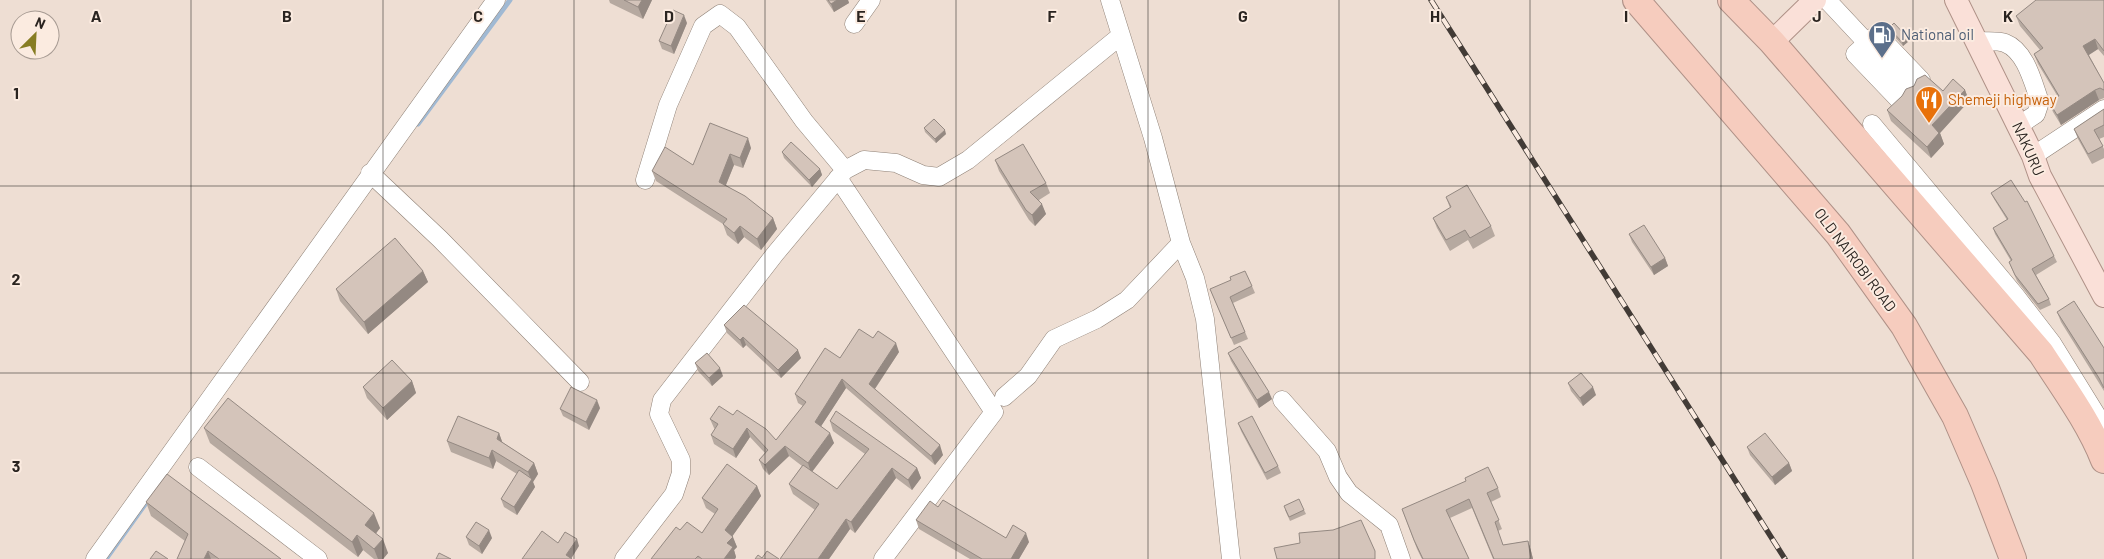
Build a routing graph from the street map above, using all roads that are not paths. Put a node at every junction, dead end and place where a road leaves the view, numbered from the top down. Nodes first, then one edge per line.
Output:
1 (496, 0) edge
2 (871, 0) edge
3 (1110, 0) edge
4 (1636, 0) edge
5 (1731, 0) edge
6 (1815, 0) edge
7 (1827, 0) edge
8 (1956, 0) edge
9 (854, 24) dead end
10 (1119, 37) junction
11 (1772, 42) junction
12 (1977, 42) junction
13 (1866, 44) junction
14 (2104, 109) edge
15 (1872, 124) dead end
16 (2018, 126) junction
17 (2033, 156) junction
18 (370, 173) junction
19 (842, 174) junction
20 (644, 180) dead end
21 (1181, 243) junction
22 (2104, 296) edge
23 (580, 382) dead end
24 (1004, 397) dead end
25 (1282, 400) dead end
26 (2104, 427) edge
27 (175, 449) junction
28 (2104, 460) edge
29 (95, 559) edge
30 (318, 559) edge
31 (624, 559) edge
32 (883, 559) edge
33 (1231, 559) edge
34 (1401, 559) edge
35 (2013, 559) edge

1 - 18 street
2 - 9 street
3 - 10 street
4 - 35 highway, OLD NAIROBI ROAD
5 - 11 highway
6 - 11 main road
7 - 13 street
8 - 12 main road, NAKURU
10 - 19 street
10 - 21 street
11 - 28 highway
12 - 16 main road, NAKURU
12 - 16 street
13 - 13 street
14 - 17 street
15 - 26 street
16 - 17 main road, NAKURU
17 - 22 main road, NAKURU
18 - 23 street
18 - 27 street
19 - 20 street
19 - 31 street
19 - 32 street
21 - 24 street
21 - 33 street
25 - 34 street
27 - 29 street
27 - 30 street

